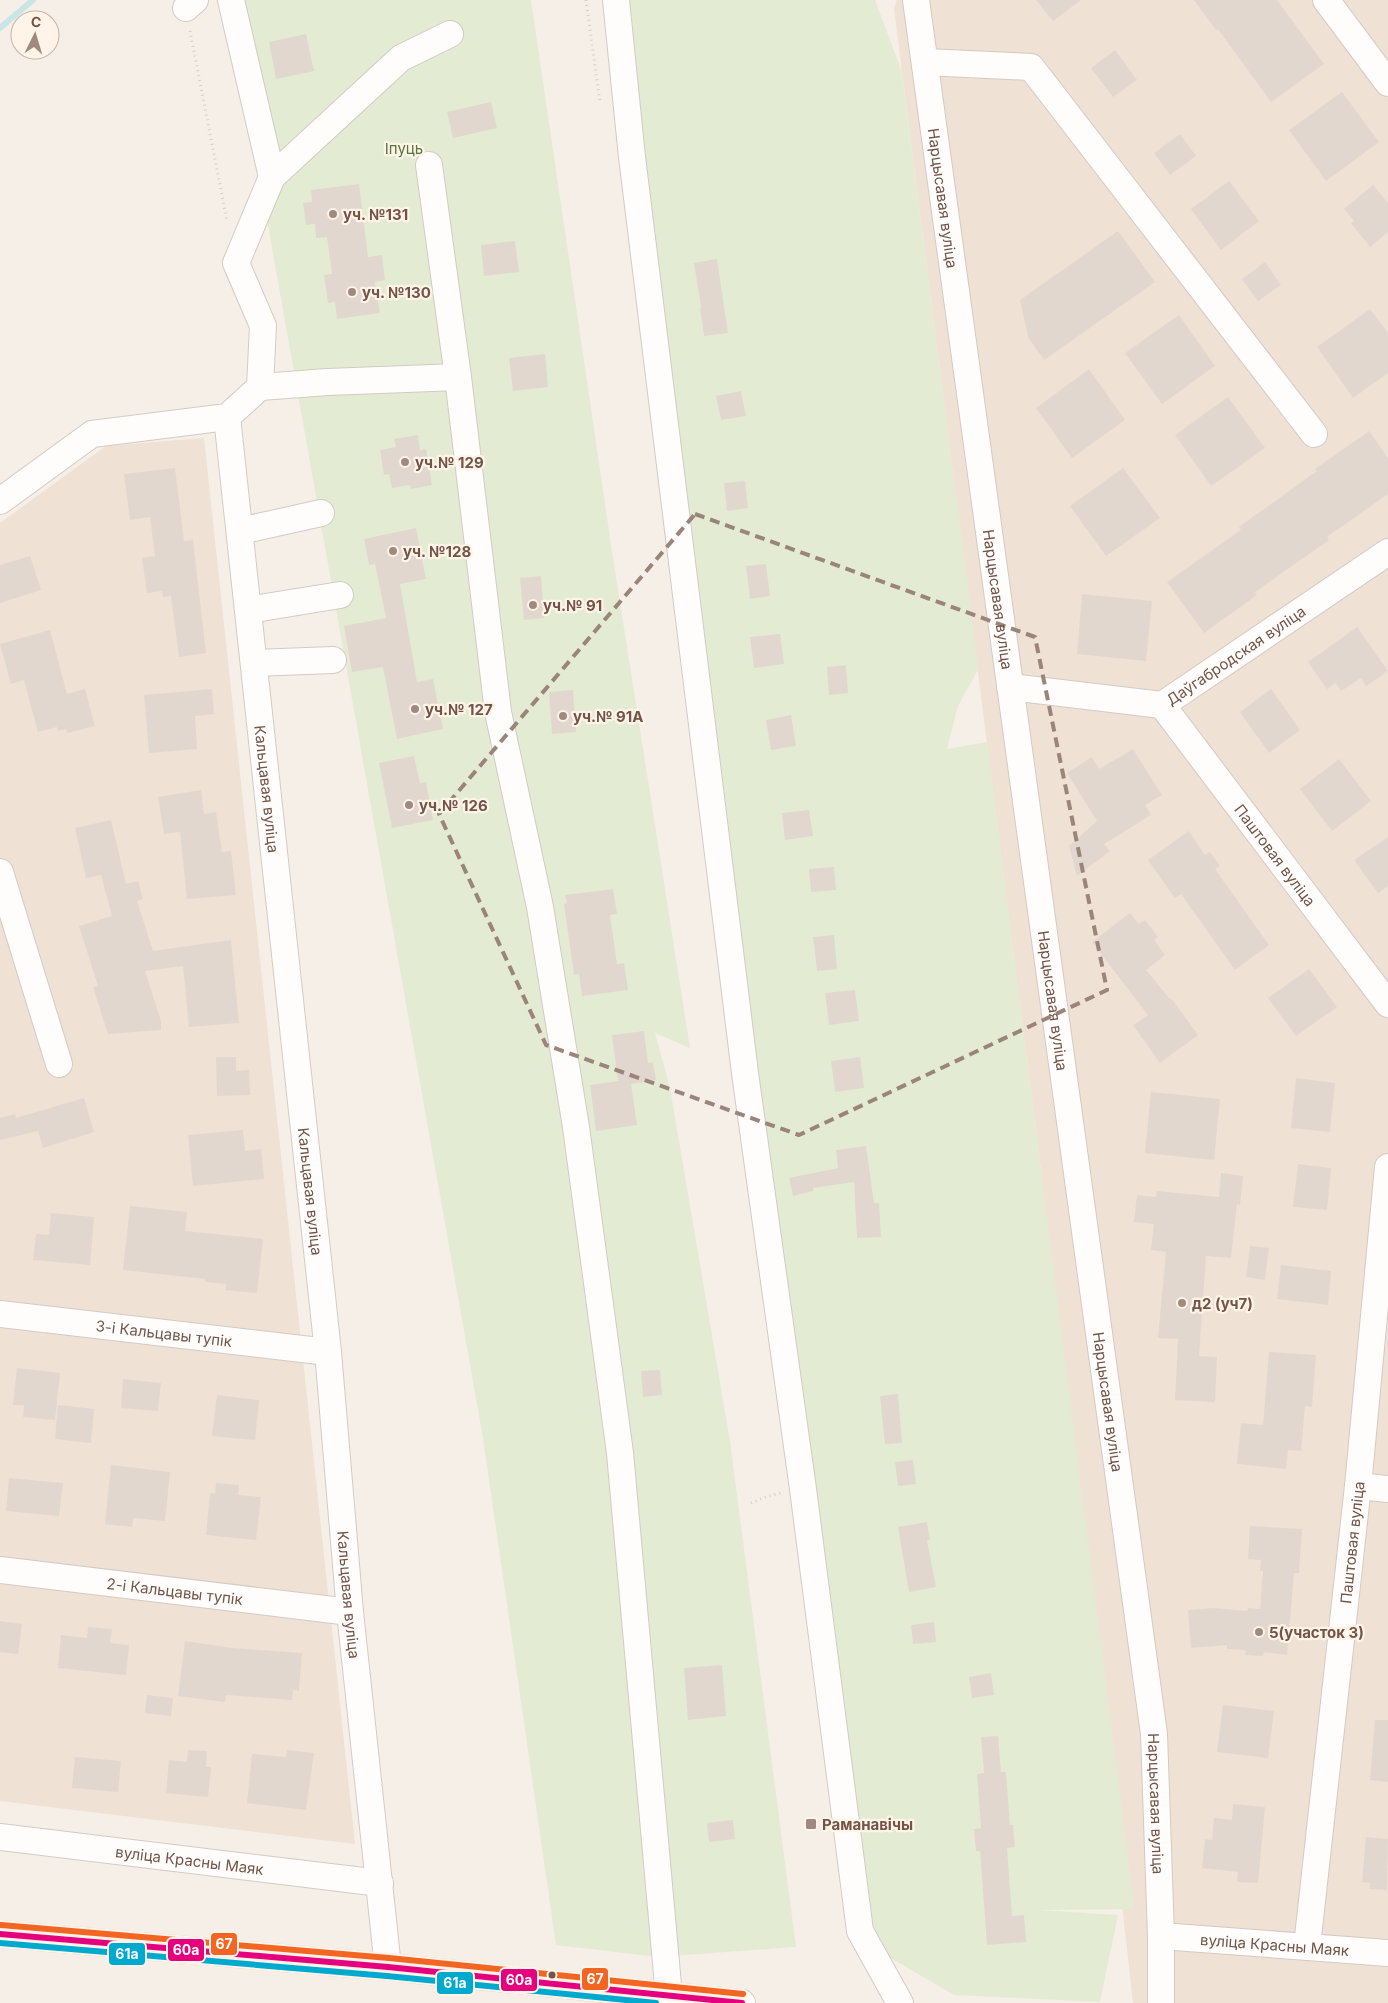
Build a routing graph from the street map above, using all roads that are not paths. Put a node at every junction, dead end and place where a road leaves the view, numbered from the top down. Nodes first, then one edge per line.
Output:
1 (231, 0) edge
2 (616, 0) edge
3 (916, 0) edge
4 (1326, 0) edge
5 (450, 34) dead end
6 (924, 62) junction
7 (1388, 83) edge
8 (429, 165) dead end
9 (272, 177) junction
10 (458, 377) junction
11 (260, 387) junction
12 (227, 417) junction
13 (1314, 434) dead end
14 (0, 501) edge
15 (321, 513) dead end
16 (240, 532) junction
17 (1388, 552) edge
18 (340, 595) dead end
19 (248, 610) junction
20 (333, 660) dead end
21 (254, 664) junction
22 (1010, 688) junction
23 (1162, 706) junction
24 (0, 872) edge
25 (1388, 1004) edge
26 (59, 1064) dead end
27 (1388, 1167) edge
28 (0, 1314) edge
29 (328, 1352) junction
30 (1358, 1486) junction
31 (1388, 1489) edge
32 (0, 1570) edge
33 (350, 1612) junction
34 (0, 1837) edge
35 (380, 1882) junction
36 (0, 1934) edge
37 (1161, 1936) junction
38 (1307, 1946) junction
39 (1388, 1952) edge
40 (388, 1968) junction
41 (561, 1994) edge
42 (669, 1996) junction
43 (742, 2003) edge
44 (900, 2003) edge
45 (1161, 2003) edge

1 - 9 street
2 - 44 street
3 - 6 street, Нарцысавая вуліца
4 - 7 street
5 - 9 street
6 - 13 street
6 - 22 street, Нарцысавая вуліца
8 - 10 street
9 - 11 street
10 - 11 street
10 - 42 street
11 - 12 street
12 - 14 street
12 - 16 street, Кальцавая вуліца
15 - 16 street
16 - 19 street, Кальцавая вуліца
17 - 23 street, Даўгабродская вуліца
18 - 19 street
19 - 21 street, Кальцавая вуліца
20 - 21 street
21 - 29 street, Кальцавая вуліца
22 - 23 street, Даўгабродская вуліца
22 - 37 street, Нарцысавая вуліца
23 - 25 street, Паштовая вуліца
24 - 26 street
27 - 30 street, Паштовая вуліца
28 - 29 street, 3-і Кальцавы тупік
29 - 33 street, Кальцавая вуліца
30 - 31 street
30 - 38 street, Паштовая вуліца
32 - 33 street, 2-і Кальцавы тупік
33 - 35 street, Кальцавая вуліца
34 - 35 street, вуліца Красны Маяк
35 - 40 street, Кальцавая вуліца
36 - 40 street
37 - 38 street, вуліца Красны Маяк
37 - 45 street, Нарцысавая вуліца
38 - 39 street, вуліца Красны Маяк
40 - 41 street
41 - 42 street
42 - 43 street

